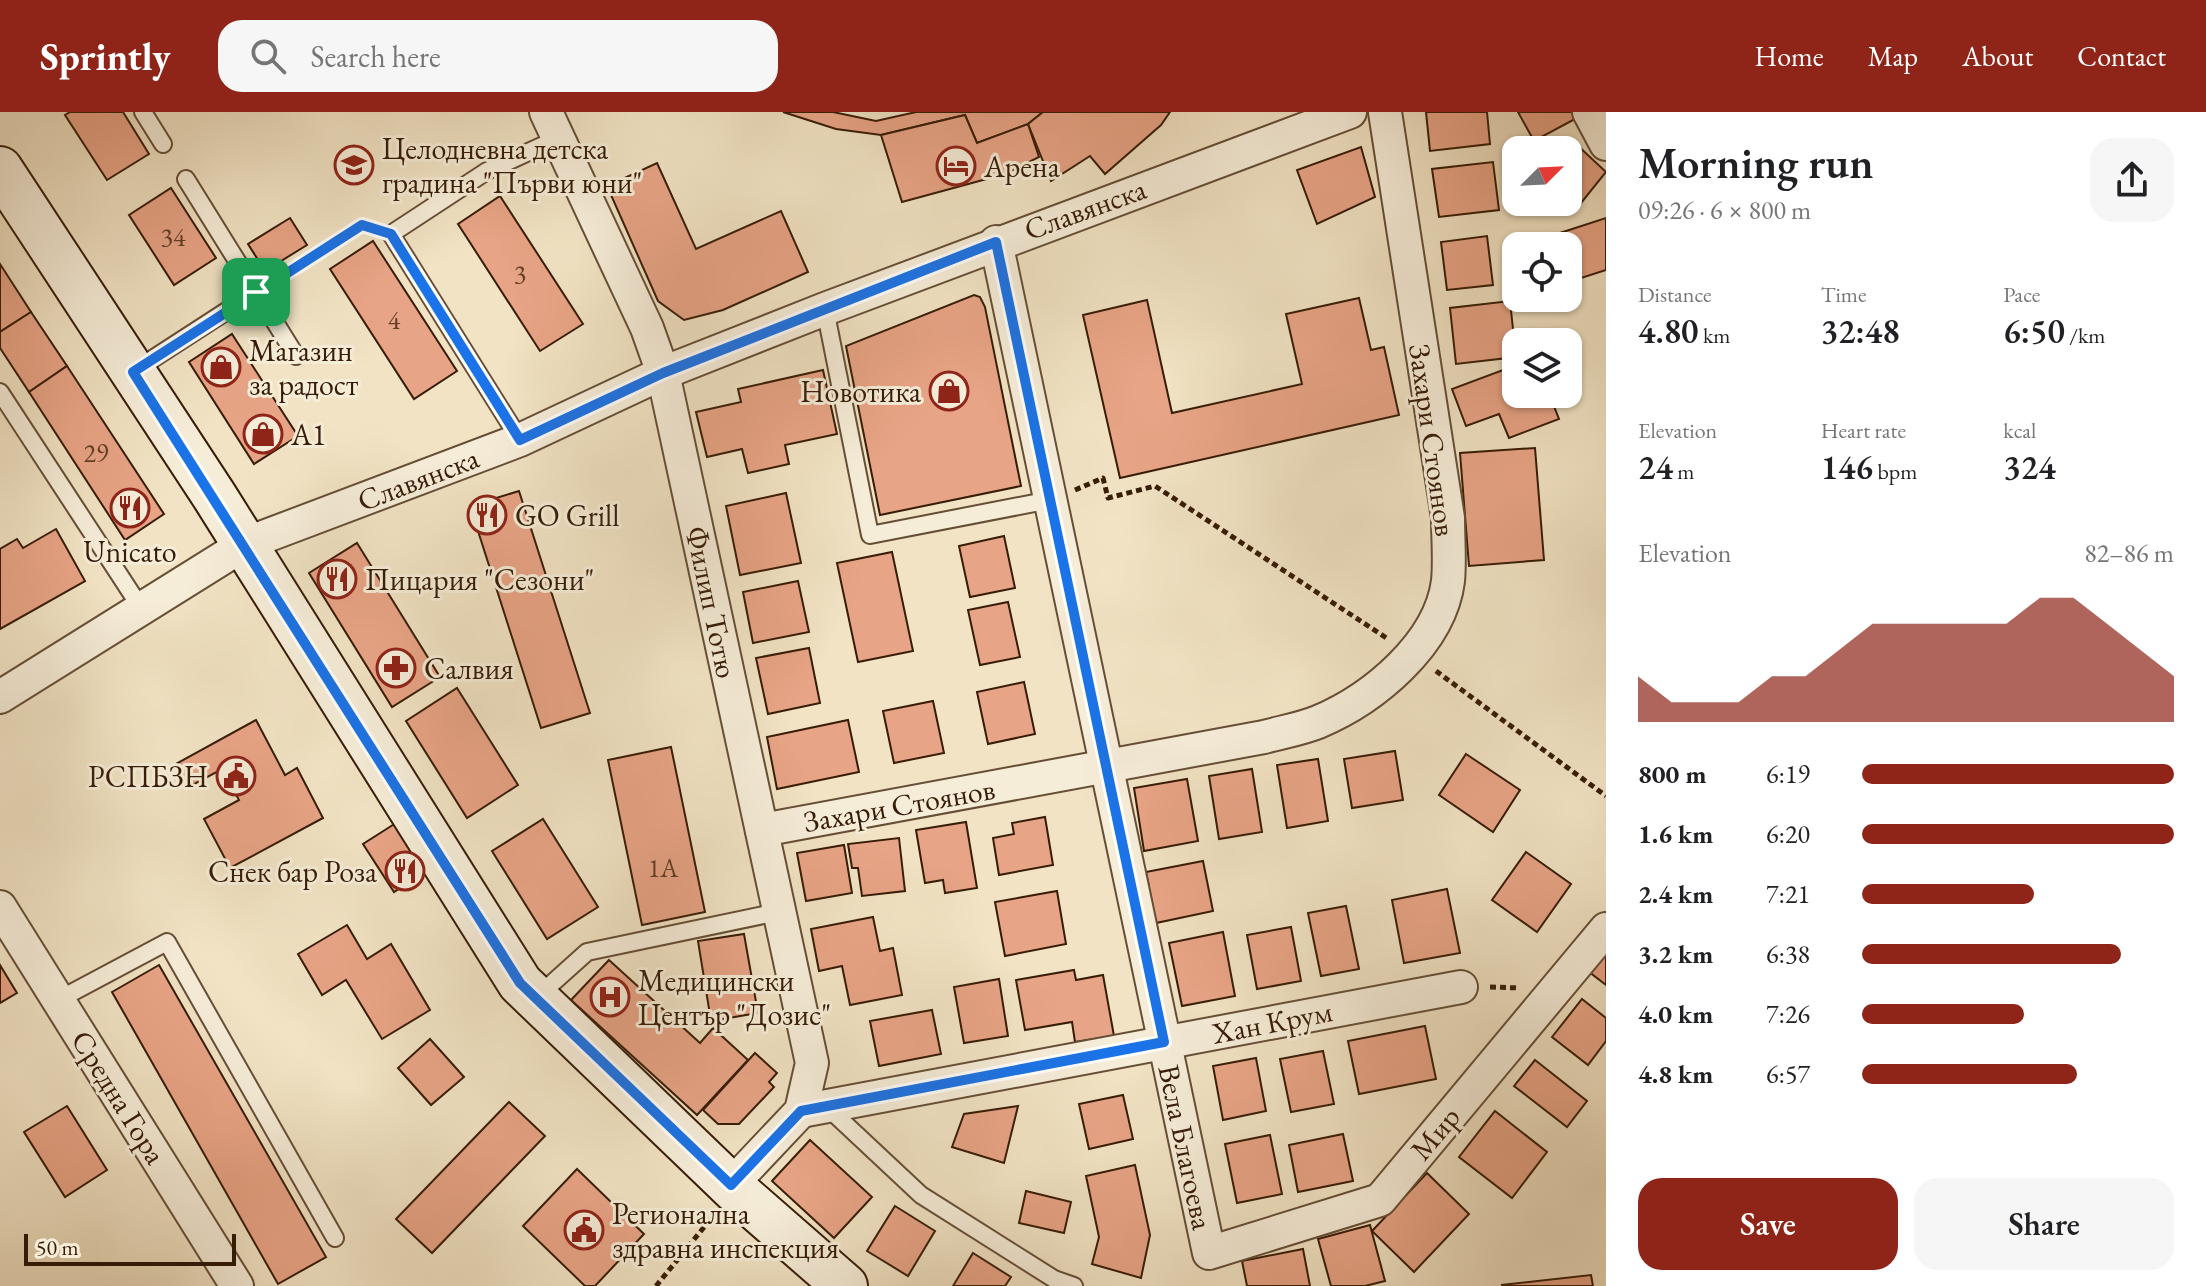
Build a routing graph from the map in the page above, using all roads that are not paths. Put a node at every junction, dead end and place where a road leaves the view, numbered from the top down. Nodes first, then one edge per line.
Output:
1 (143, 112) edge
2 (1350, 112) edge
3 (1385, 112) edge
4 (552, 125) edge
5 (163, 144) dead end
6 (0, 169) edge
7 (186, 179) dead end
8 (996, 242) junction
9 (256, 292) junction
10 (825, 309) junction
11 (296, 356) dead end
12 (133, 372) junction
13 (663, 373) junction
14 (0, 392) edge
15 (520, 440) junction
16 (1050, 500) junction
17 (245, 544) junction
18 (141, 608) junction
19 (0, 697) edge
20 (1107, 767) junction
21 (762, 830) junction
22 (0, 907) edge
23 (778, 912) junction
24 (1606, 929) edge
25 (1461, 987) road end
26 (537, 997) junction
27 (58, 1000) junction
28 (1164, 1042) junction
29 (813, 1108) junction
30 (733, 1188) junction
31 (335, 1238) dead end
32 (1209, 1253) joint
33 (237, 1286) edge
34 (845, 1286) edge
35 (1074, 1286) edge

1 - 5 lane
2 - 8 street, Славянска
3 - 20 street, Захари Стоянов
4 - 13 street, Филип Тотю
4 - 15 lane
6 - 12 street
7 - 9 lane
8 - 10 street, Славянска
8 - 16 street, Вела Благоева
9 - 11 lane
9 - 12 lane
10 - 13 street, Славянска
10 - 16 lane
12 - 17 street
13 - 15 street, Славянска
13 - 21 street, Филип Тотю
14 - 18 lane
15 - 17 street, Славянска
16 - 20 street, Вела Благоева
17 - 18 street, Славянска
17 - 26 street
18 - 19 street, Славянска
20 - 21 street, Захари Стоянов
20 - 28 street, Вела Благоева
21 - 23 street, Филип Тотю
22 - 27 street, Средна Гора
23 - 26 lane
23 - 29 street, Филип Тотю
24 - 32 street, Мир
25 - 28 street, Хан Крум
26 - 30 street
27 - 31 lane
27 - 33 street, Средна Гора
28 - 29 street, Хан Крум
28 - 32 street, Вела Благоева
29 - 30 street
29 - 35 lane
30 - 34 street

